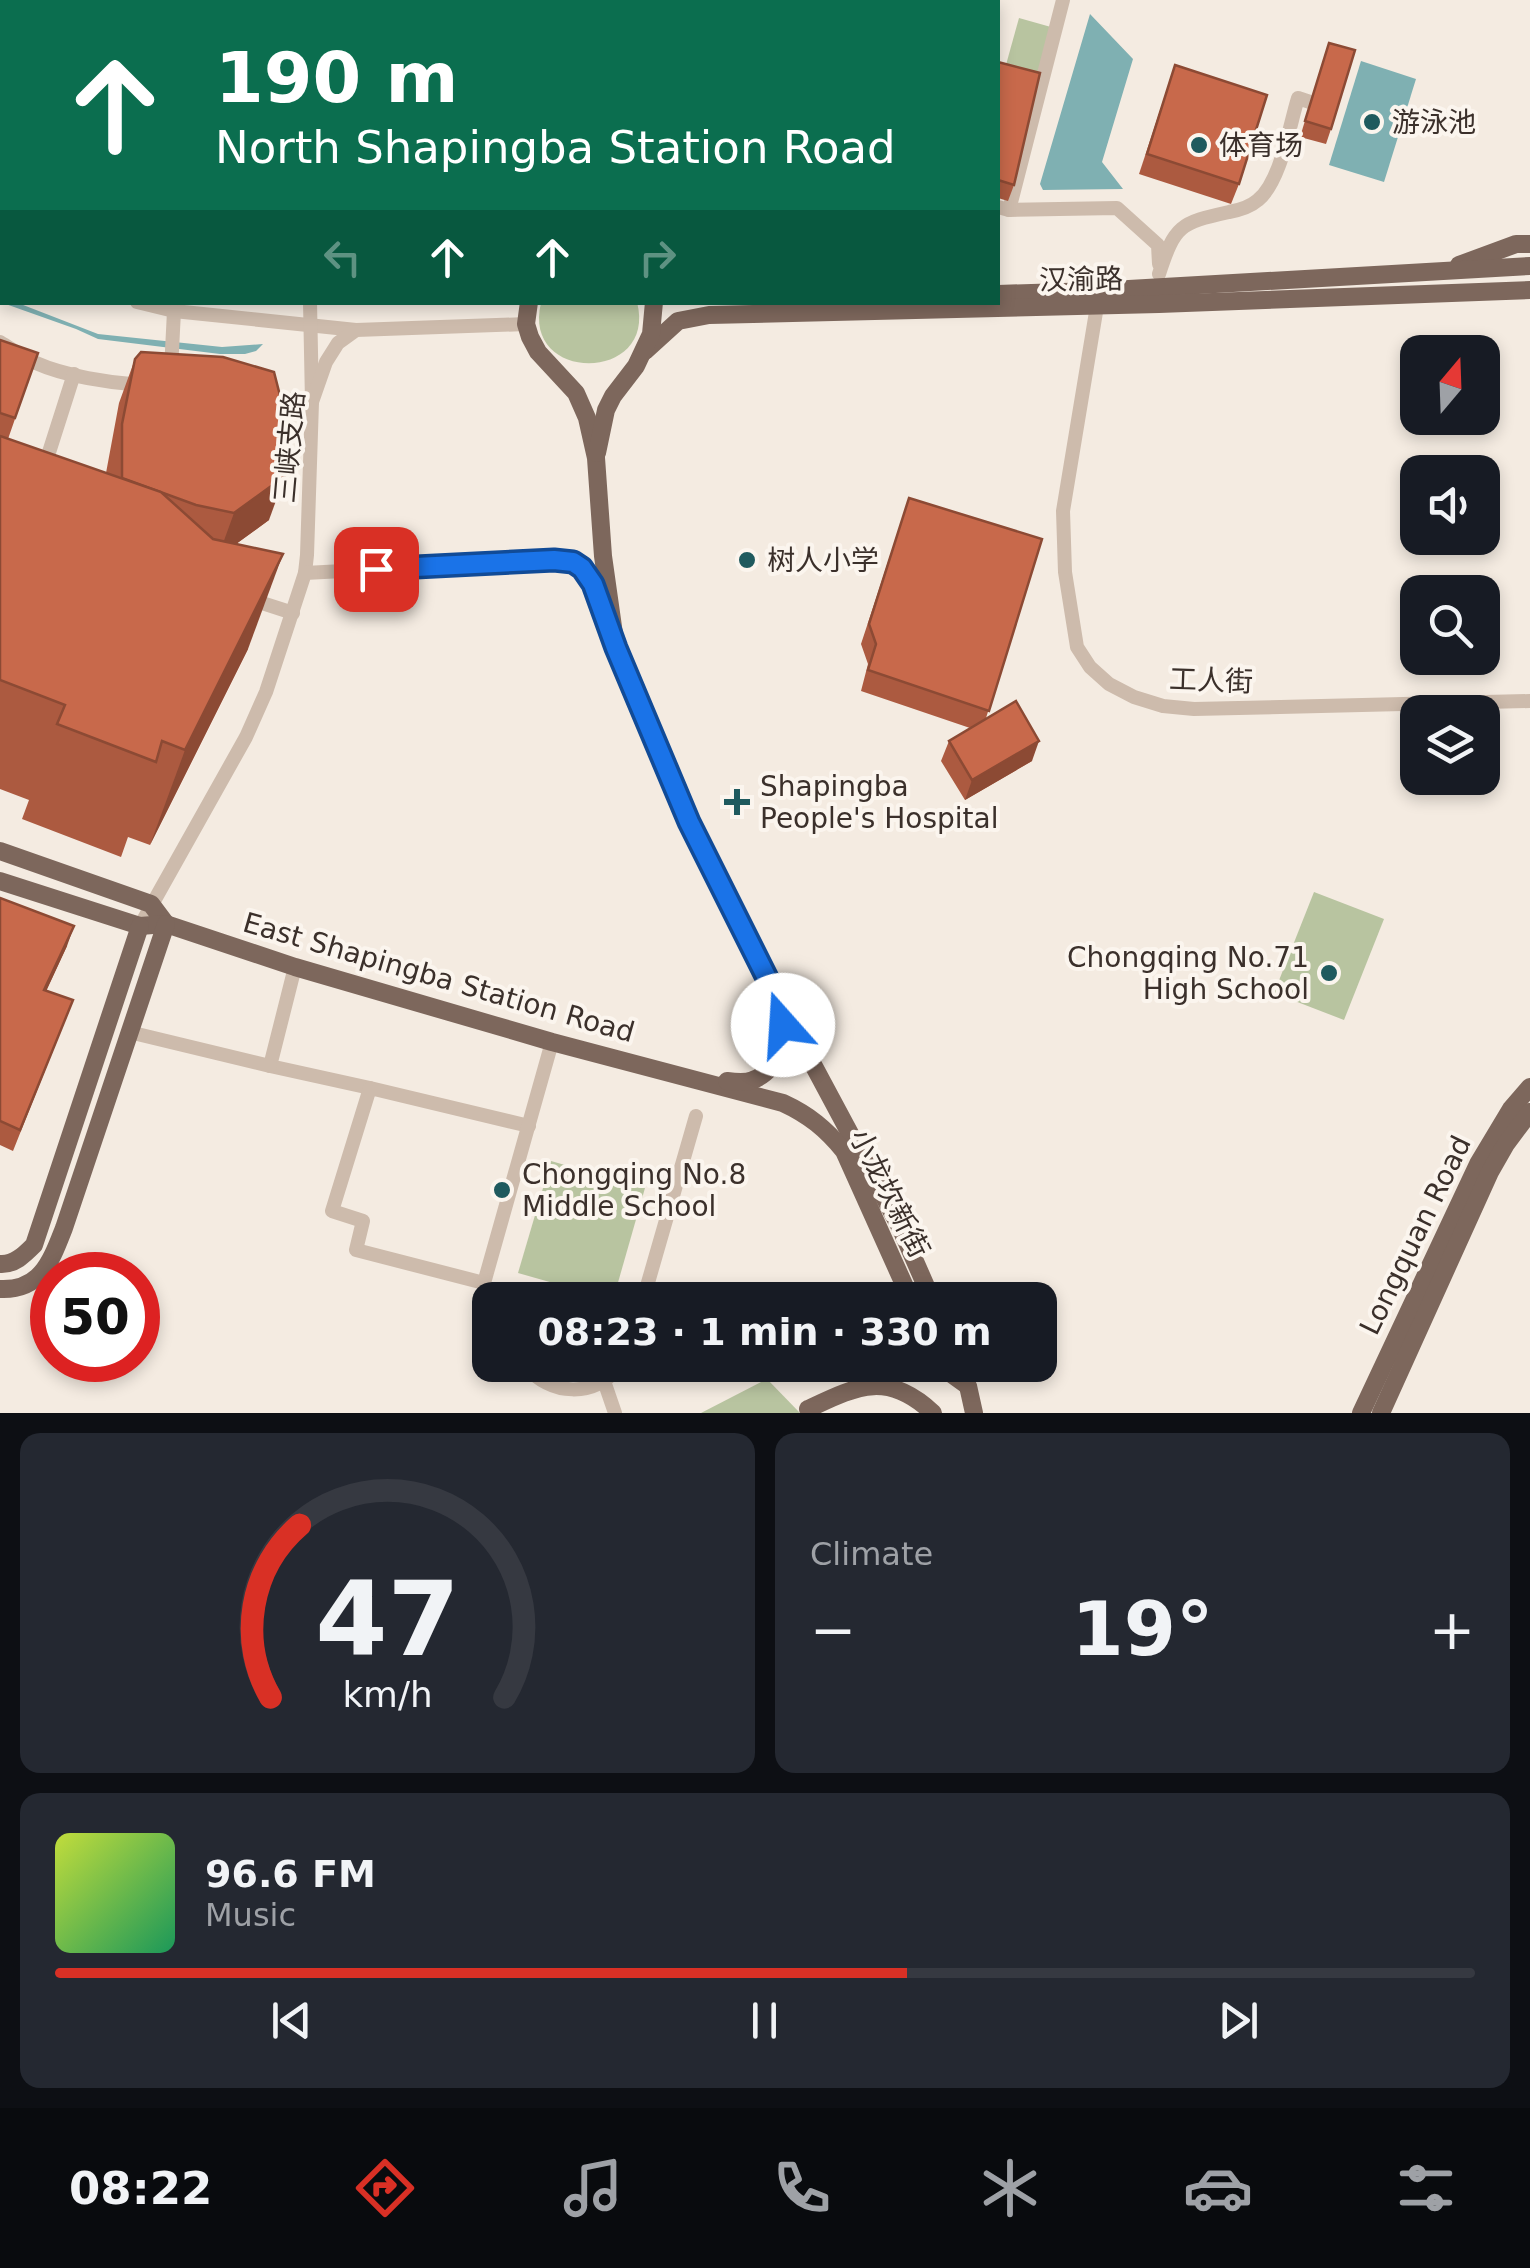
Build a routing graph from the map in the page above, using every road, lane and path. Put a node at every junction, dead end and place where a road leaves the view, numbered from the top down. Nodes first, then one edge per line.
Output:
1 (1063, 0) edge
2 (1310, 102) edge
3 (1003, 208) edge
4 (1530, 244) edge
5 (1530, 266) edge
6 (1441, 272) junction
7 (1158, 280) junction
8 (1530, 290) edge
9 (1000, 294) edge
10 (149, 305) edge
11 (310, 305) edge
12 (528, 305) edge
13 (654, 305) edge
14 (1097, 306) junction
15 (174, 311) junction
16 (526, 324) junction
17 (308, 325) junction
18 (356, 330) junction
19 (0, 342) edge
20 (645, 351) junction
21 (74, 374) junction
22 (241, 394) edge
23 (312, 402) junction
24 (596, 458) junction
25 (27, 474) edge
26 (304, 572) junction
27 (240, 596) edge
28 (294, 612) junction
29 (616, 648) junction
30 (1530, 700) edge
31 (0, 851) edge
32 (0, 880) edge
33 (152, 904) junction
34 (166, 924) junction
35 (140, 926) junction
36 (296, 967) junction
37 (772, 988) junction
38 (129, 1032) junction
39 (552, 1042) junction
40 (270, 1066) junction
41 (697, 1080) junction
42 (1530, 1087) edge
43 (370, 1088) junction
44 (1530, 1112) edge
45 (696, 1116) dead end
46 (529, 1126) junction
47 (0, 1264) edge
48 (480, 1282) edge
49 (484, 1282) edge
50 (648, 1282) edge
51 (903, 1282) edge
52 (924, 1282) edge
53 (0, 1289) edge
54 (542, 1382) edge
55 (602, 1382) edge
56 (604, 1382) edge
57 (862, 1382) edge
58 (962, 1382) edge
59 (966, 1382) edge
60 (968, 1386) junction
61 (855, 1387) junction
62 (808, 1410) dead end
63 (615, 1413) edge
64 (933, 1413) edge
65 (978, 1413) edge
66 (1361, 1413) edge
67 (1381, 1413) edge

1 - 3 street
2 - 7 street
3 - 7 street
4 - 6 main road
5 - 6 main road, 汉渝路
6 - 7 main road, 汉渝路
7 - 9 main road, 汉渝路
8 - 14 main road, 汉渝路
10 - 15 street
11 - 17 street
12 - 16 main road
13 - 20 main road
14 - 20 main road, 汉渝路
14 - 30 street, 工人街
15 - 17 street
15 - 21 street
16 - 18 street
16 - 24 main road
17 - 18 street
17 - 23 street
18 - 23 street, 三峡支路
19 - 21 street
20 - 24 main road
21 - 25 street
22 - 23 street
23 - 26 street, 三峡支路
24 - 29 main road
26 - 28 street, 三峡支路
26 - 29 street
27 - 28 street
28 - 33 street, 三峡支路
29 - 37 main road
31 - 33 main road
32 - 35 main road, East Shapingba Station Road
33 - 34 main road
33 - 35 street, 三峡支路
34 - 35 main road, East Shapingba Station Road
34 - 36 main road, East Shapingba Station Road
34 - 38 main road
35 - 47 main road
36 - 39 main road, East Shapingba Station Road
36 - 40 street
37 - 41 main road
37 - 52 main road
38 - 40 street
38 - 53 main road
39 - 41 main road, East Shapingba Station Road
39 - 46 street
40 - 43 street
41 - 51 main road, 小龙坎新街
42 - 66 main road, Longquan Road
43 - 46 street
43 - 48 street
44 - 67 main road, Longquan Road
45 - 50 street
46 - 49 street
54 - 55 street
56 - 63 street
57 - 61 main road
58 - 60 main road
59 - 60 main road
60 - 65 main road
61 - 62 main road
61 - 64 main road

